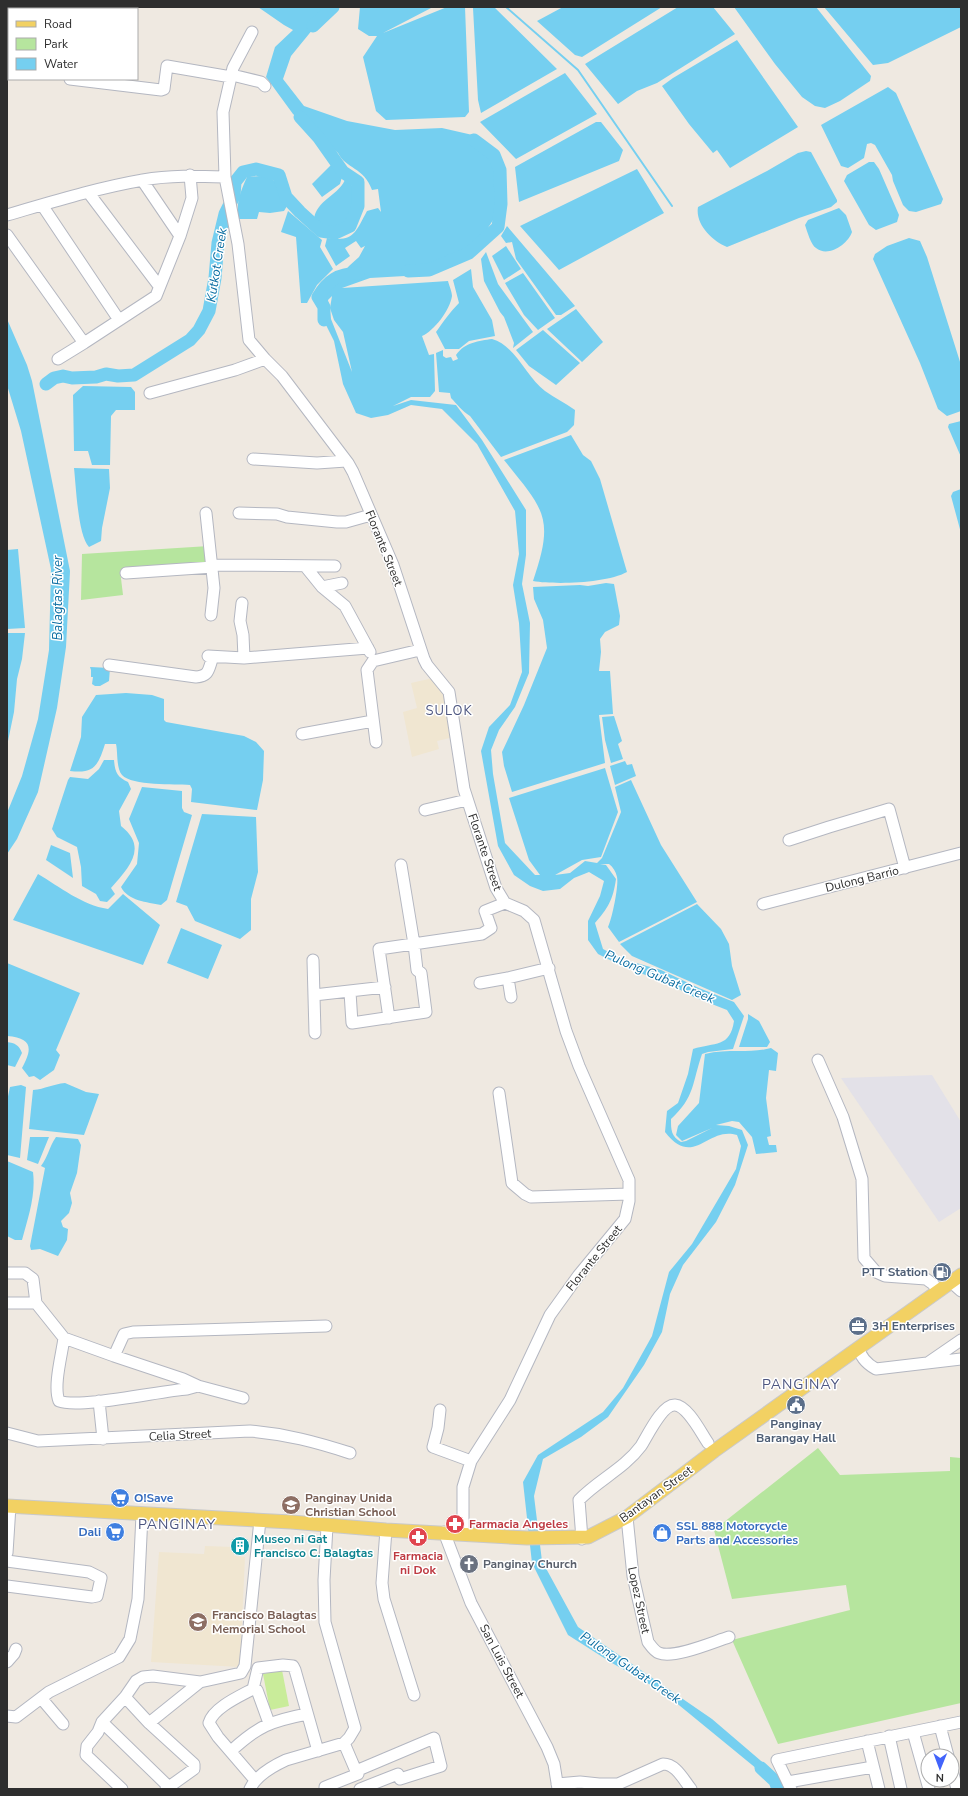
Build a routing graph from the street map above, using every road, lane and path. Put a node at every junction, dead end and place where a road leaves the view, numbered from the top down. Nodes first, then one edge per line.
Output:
1 (252, 32) dead end
2 (231, 76) junction
3 (78, 80) edge
4 (265, 86) dead end
5 (190, 175) junction
6 (225, 177) junction
7 (142, 180) junction
8 (88, 192) junction
9 (42, 205) junction
10 (7, 215) edge
11 (7, 234) edge
12 (180, 236) junction
13 (160, 286) junction
14 (119, 320) junction
15 (84, 343) junction
16 (58, 359) dead end
17 (265, 359) junction
18 (150, 393) dead end
19 (253, 459) dead end
20 (346, 461) junction
21 (206, 513) dead end
22 (239, 513) dead end
23 (371, 515) junction
24 (213, 566) junction
25 (305, 566) junction
26 (126, 573) dead end
27 (333, 585) junction
28 (242, 603) dead end
29 (211, 615) dead end
30 (368, 648) junction
31 (420, 650) junction
32 (244, 658) junction
33 (373, 661) junction
34 (110, 665) dead end
35 (373, 721) junction
36 (302, 734) dead end
37 (376, 742) dead end
38 (467, 800) junction
39 (426, 810) dead end
40 (789, 840) dead end
41 (961, 853) edge
42 (401, 865) dead end
43 (905, 868) junction
44 (506, 903) junction
45 (763, 904) dead end
46 (414, 944) junction
47 (313, 960) dead end
48 (549, 968) junction
49 (508, 978) junction
50 (480, 983) dead end
51 (385, 987) junction
52 (350, 992) junction
53 (314, 994) junction
54 (511, 997) dead end
55 (389, 1018) junction
56 (315, 1033) dead end
57 (818, 1060) dead end
58 (499, 1093) dead end
59 (629, 1194) junction
60 (7, 1273) edge
61 (956, 1278) edge
62 (938, 1291) junction
63 (961, 1291) edge
64 (7, 1303) edge
65 (36, 1303) junction
66 (326, 1326) dead end
67 (64, 1338) junction
68 (961, 1340) edge
69 (859, 1347) junction
70 (114, 1356) junction
71 (961, 1359) edge
72 (927, 1363) junction
73 (198, 1386) junction
74 (243, 1398) dead end
75 (99, 1401) junction
76 (440, 1410) dead end
77 (7, 1433) edge
78 (103, 1439) junction
79 (712, 1448) junction
80 (350, 1453) dead end
81 (471, 1461) junction
82 (8, 1506) edge
83 (142, 1515) junction
84 (627, 1517) junction
85 (260, 1520) junction
86 (327, 1526) junction
87 (386, 1530) junction
88 (444, 1532) junction
89 (462, 1533) junction
90 (582, 1538) junction
91 (7, 1553) edge
92 (7, 1561) edge
93 (7, 1586) edge
94 (729, 1637) dead end
95 (16, 1649) dead end
96 (7, 1662) edge
97 (200, 1682) junction
98 (253, 1689) junction
99 (414, 1695) dead end
100 (125, 1697) junction
101 (41, 1698) junction
102 (307, 1714) junction
103 (7, 1716) edge
104 (102, 1722) junction
105 (961, 1722) edge
106 (150, 1723) junction
107 (269, 1723) junction
108 (63, 1724) dead end
109 (940, 1726) junction
110 (913, 1732) junction
111 (889, 1736) junction
112 (867, 1741) junction
113 (344, 1743) junction
114 (946, 1748) edge
115 (230, 1750) junction
116 (318, 1751) junction
117 (873, 1767) junction
118 (356, 1771) junction
119 (252, 1785) edge
120 (558, 1786) edge
121 (789, 1786) edge
122 (167, 1788) edge
123 (122, 1789) edge
124 (325, 1789) edge
125 (360, 1789) edge
126 (691, 1789) edge
127 (879, 1789) edge
128 (901, 1789) edge
129 (929, 1789) edge

1 - 2 street, Florante Street
2 - 3 street
2 - 4 street
2 - 6 street, Florante Street
5 - 6 street
5 - 7 street
5 - 12 street
6 - 17 street, Florante Street
7 - 8 street
7 - 12 street
8 - 9 street
8 - 13 street
9 - 10 street
9 - 14 street
11 - 15 street
12 - 13 street
13 - 14 street
14 - 15 street
15 - 16 street
17 - 18 street
17 - 20 street, Florante Street
19 - 20 street
20 - 23 street, Florante Street
21 - 24 street
22 - 23 street
23 - 31 street, Florante Street
24 - 25 street
24 - 26 street
24 - 29 street
25 - 27 street
25 - 27 street
27 - 30 street
28 - 32 street
30 - 32 street
30 - 33 street
31 - 33 street
31 - 38 street, Florante Street
32 - 34 street
33 - 35 street
35 - 36 street
35 - 37 street
38 - 39 street
38 - 44 street, Florante Street
40 - 43 street
41 - 43 street, Dulong Barrio
42 - 46 street
43 - 45 street, Dulong Barrio
44 - 46 street
44 - 48 street, Florante Street
46 - 51 street
46 - 55 street
47 - 53 street
48 - 49 street
48 - 59 street, Florante Street
49 - 50 street
49 - 54 street
51 - 52 street
51 - 55 street
52 - 53 street
52 - 55 street
53 - 56 street
57 - 62 street
58 - 59 street
59 - 81 street, Florante Street
60 - 65 street
61 - 62 main road, Bantayan Street
61 - 63 street
62 - 69 main road, Bantayan Street
64 - 65 street
65 - 67 street
66 - 70 street
67 - 70 street
67 - 75 street
68 - 72 street
69 - 72 street
69 - 79 main road, Bantayan Street
70 - 73 street
71 - 72 street
73 - 74 street
73 - 75 street
75 - 78 street
76 - 81 street
77 - 78 street, Celia Street
78 - 80 street, Celia Street
79 - 84 main road, Bantayan Street
79 - 90 street
81 - 89 street, Florante Street
82 - 83 main road, Bantayan Street
82 - 91 street
83 - 85 main road, Bantayan Street
83 - 101 street
84 - 90 main road, Bantayan Street
84 - 94 street, Lopez Street
85 - 86 main road, Bantayan Street
85 - 97 street
86 - 87 main road, Bantayan Street
86 - 113 street
87 - 88 main road, Bantayan Street
87 - 99 street
88 - 89 main road, Bantayan Street
88 - 120 street, San Luis Street
89 - 90 main road, Bantayan Street
92 - 93 street
95 - 96 street
97 - 100 street
97 - 106 street
98 - 102 street
98 - 107 street
98 - 115 street
100 - 104 street
100 - 106 street
101 - 103 street
101 - 108 street
102 - 107 street
102 - 116 street
104 - 122 street
104 - 123 street
105 - 109 street
106 - 122 street
107 - 115 street
109 - 110 street
109 - 114 street
110 - 111 street
110 - 129 street
111 - 112 street
111 - 128 street
112 - 117 street
112 - 121 street
113 - 116 street
113 - 118 street
115 - 119 street
116 - 119 street
117 - 121 street
117 - 127 street
118 - 124 street
118 - 125 street
120 - 126 street

